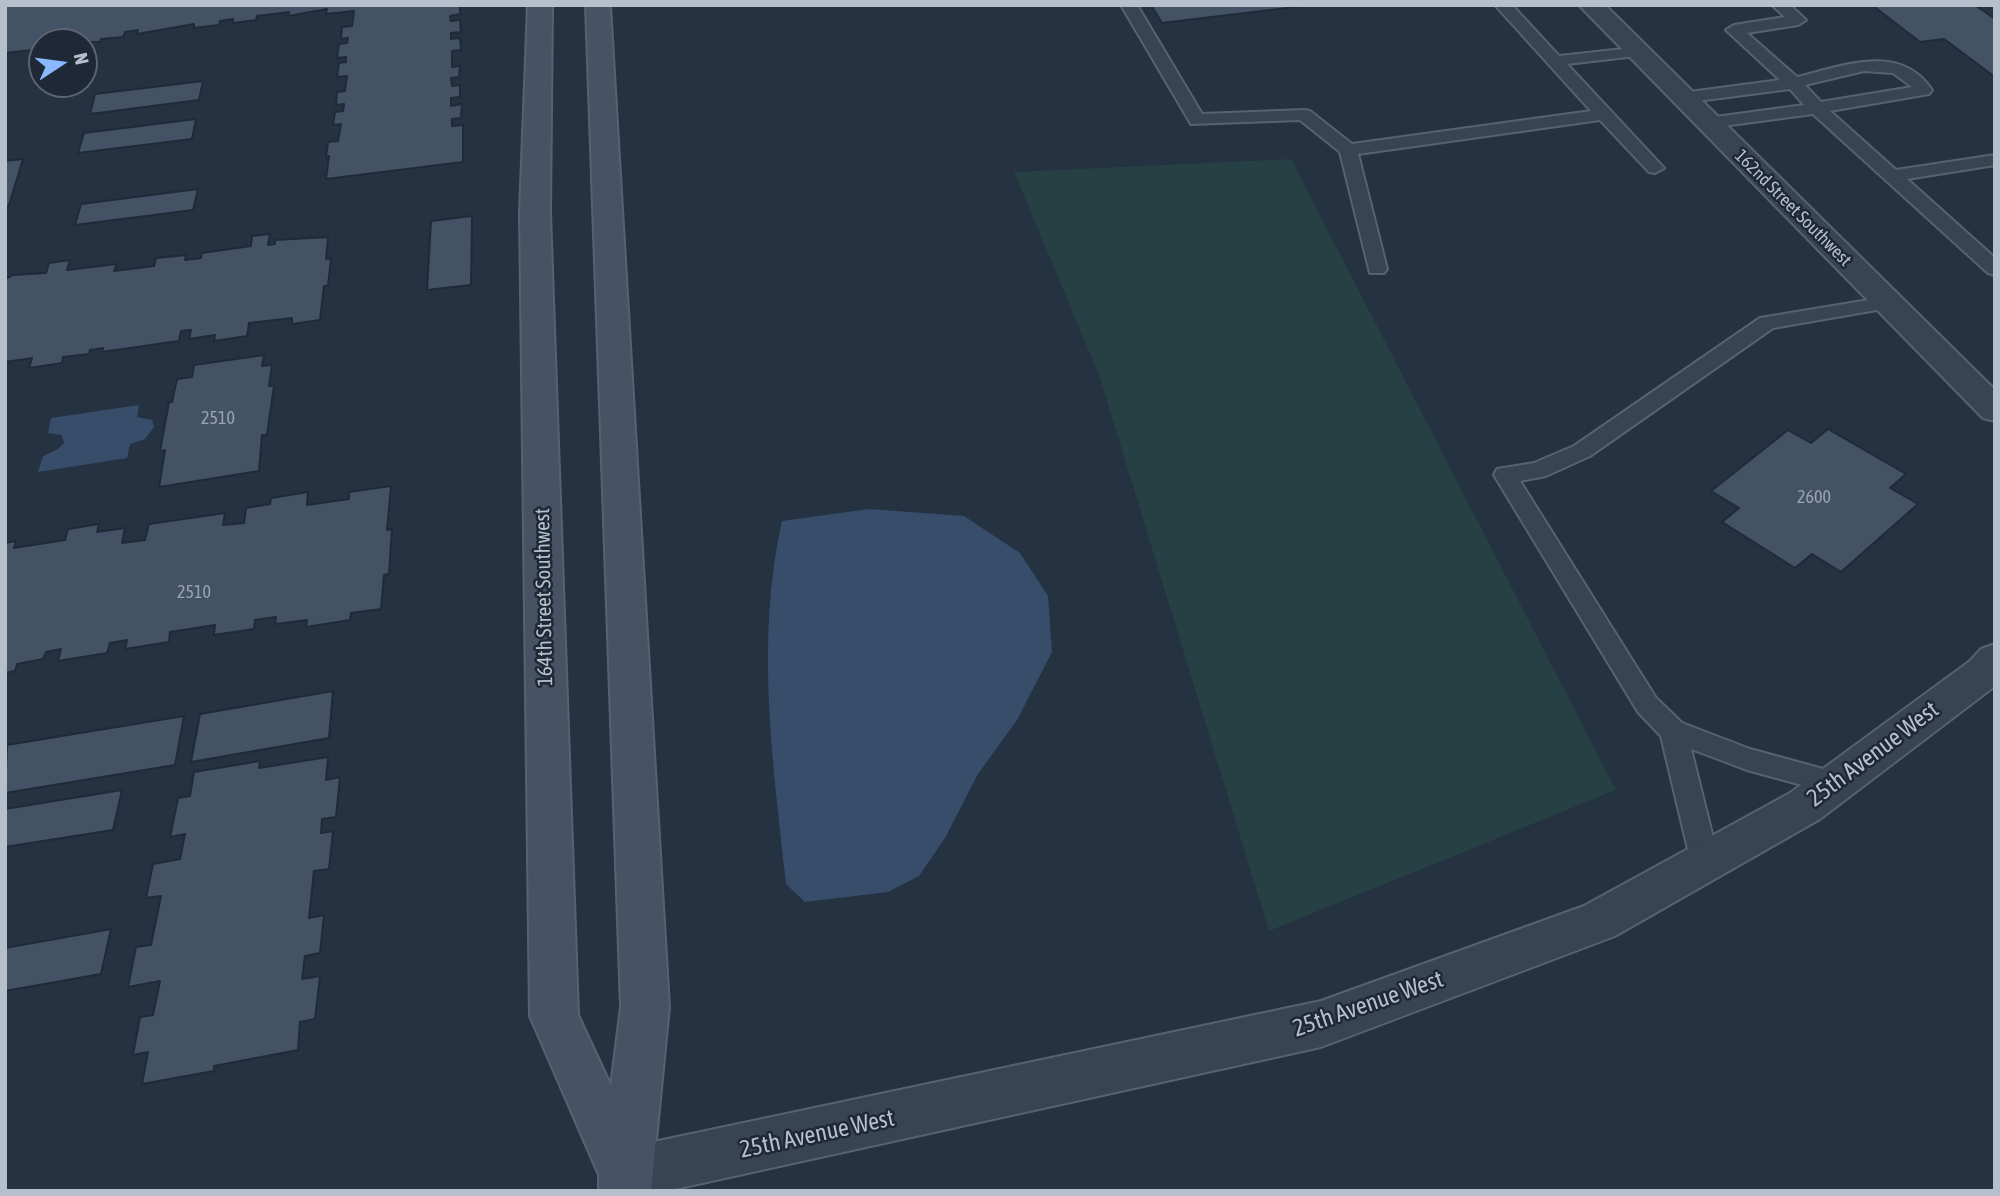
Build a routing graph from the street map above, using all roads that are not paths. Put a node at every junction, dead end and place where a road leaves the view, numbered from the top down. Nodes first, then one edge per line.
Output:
1 (540, 5) edge
2 (598, 5) edge
3 (1129, 5) edge
4 (1503, 5) edge
5 (1591, 5) edge
6 (1780, 5) edge
7 (1636, 51) junction
8 (1555, 61) junction
9 (1794, 83) junction
10 (1682, 97) junction
11 (1817, 108) junction
12 (1604, 114) junction
13 (1708, 123) junction
14 (1348, 150) junction
15 (1995, 160) edge
16 (1655, 168) dead end
17 (1892, 176) junction
18 (1995, 269) edge
19 (1377, 270) dead end
20 (1887, 303) junction
21 (1995, 410) edge
22 (1995, 660) edge
23 (1673, 731) junction
24 (1835, 783) junction
25 (1705, 862) junction
26 (625, 1182) edge

1 - 26 main road, 164th Street Southwest
2 - 26 main road
3 - 14 lane
4 - 8 lane
5 - 7 street, 162nd Street Southwest
6 - 9 lane
7 - 8 lane
7 - 10 street, 162nd Street Southwest
8 - 12 lane
9 - 10 lane
9 - 11 lane
9 - 11 lane
10 - 13 street, 162nd Street Southwest
11 - 13 lane
11 - 17 lane
12 - 14 lane
12 - 16 lane
13 - 20 street, 162nd Street Southwest
14 - 19 lane
15 - 17 lane
17 - 18 lane
20 - 21 street, 162nd Street Southwest
20 - 23 lane
22 - 24 street, 25th Avenue West
23 - 24 lane
23 - 25 lane
24 - 25 street, 25th Avenue West
25 - 26 street, 25th Avenue West

